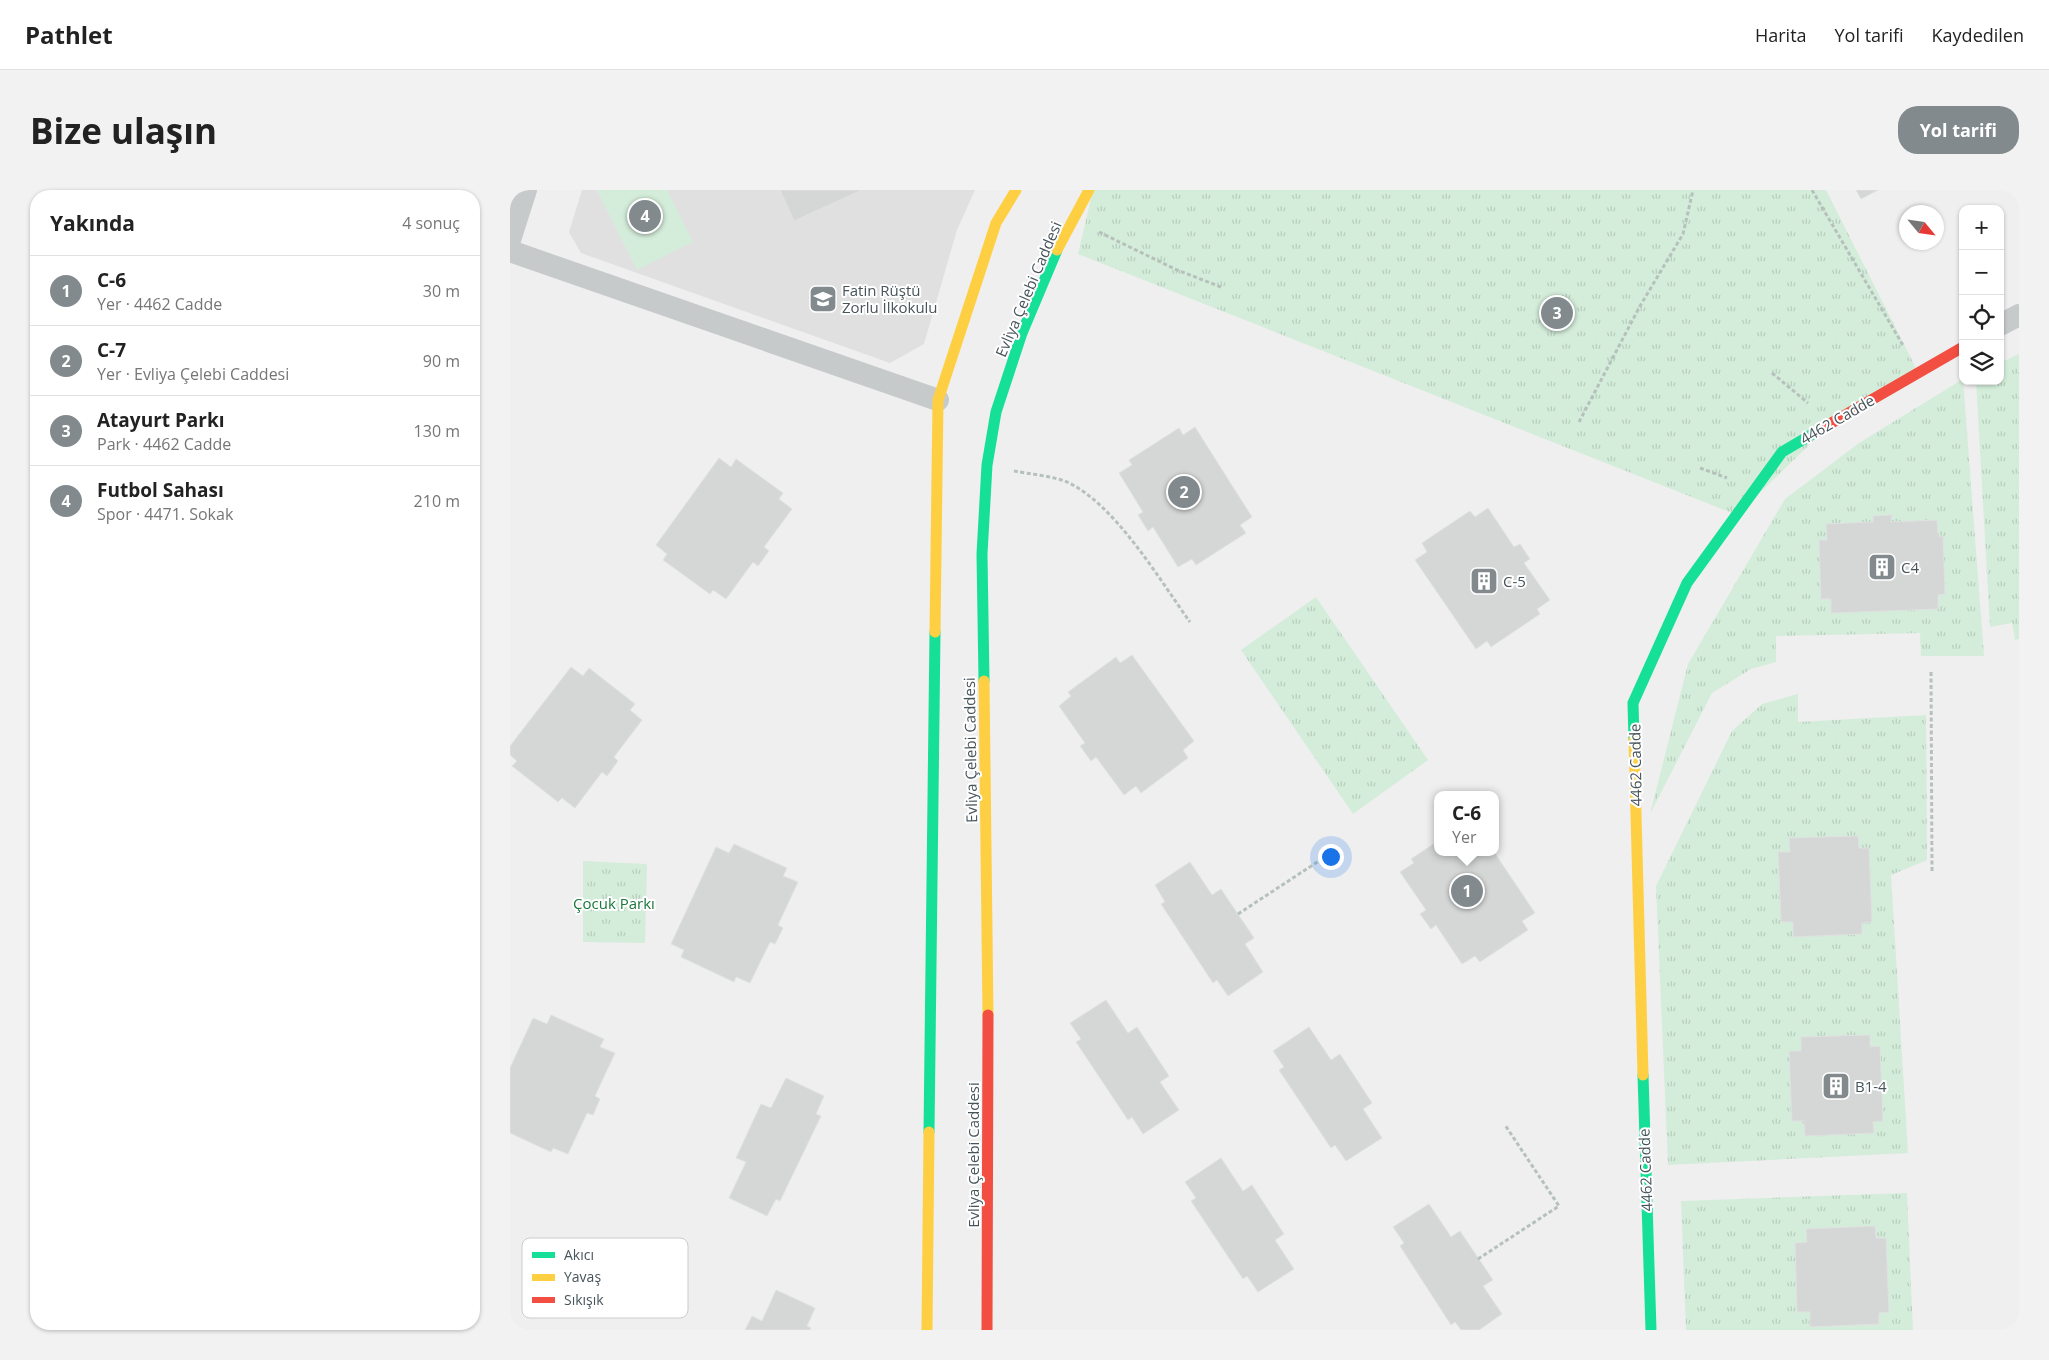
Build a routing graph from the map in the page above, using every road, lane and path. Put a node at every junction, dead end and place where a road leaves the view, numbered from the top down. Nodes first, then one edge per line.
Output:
1 (526, 190) edge
2 (1016, 190) edge
3 (1088, 190) edge
4 (1692, 190) edge
5 (1812, 190) edge
6 (1073, 219) junction
7 (510, 240) edge
8 (510, 251) edge
9 (1221, 286) dead end
10 (2019, 315) edge
11 (2004, 323) edge
12 (1959, 348) edge
13 (1918, 372) junction
14 (1772, 373) dead end
15 (938, 400) junction
16 (1579, 422) dead end
17 (1832, 423) junction
18 (987, 465) junction
19 (1190, 622) dead end
20 (1931, 672) dead end
21 (1328, 855) dead end
22 (1932, 871) dead end
23 (1238, 914) dead end
24 (1506, 1125) dead end
25 (1478, 1259) dead end
26 (927, 1330) edge
27 (987, 1330) edge
28 (1651, 1330) edge

1 - 7 street
2 - 15 street
3 - 6 street, Evliya Çelebi Caddesi
4 - 16 path
5 - 13 path
6 - 9 path
6 - 18 street, Evliya Çelebi Caddesi
8 - 15 street
10 - 11 street
12 - 13 street, 4462 Cadde
13 - 17 street, 4462 Cadde
14 - 17 path
15 - 26 street
17 - 28 street, 4462 Cadde
18 - 19 path
18 - 27 street, Evliya Çelebi Caddesi
20 - 22 path
21 - 23 path
24 - 25 path

